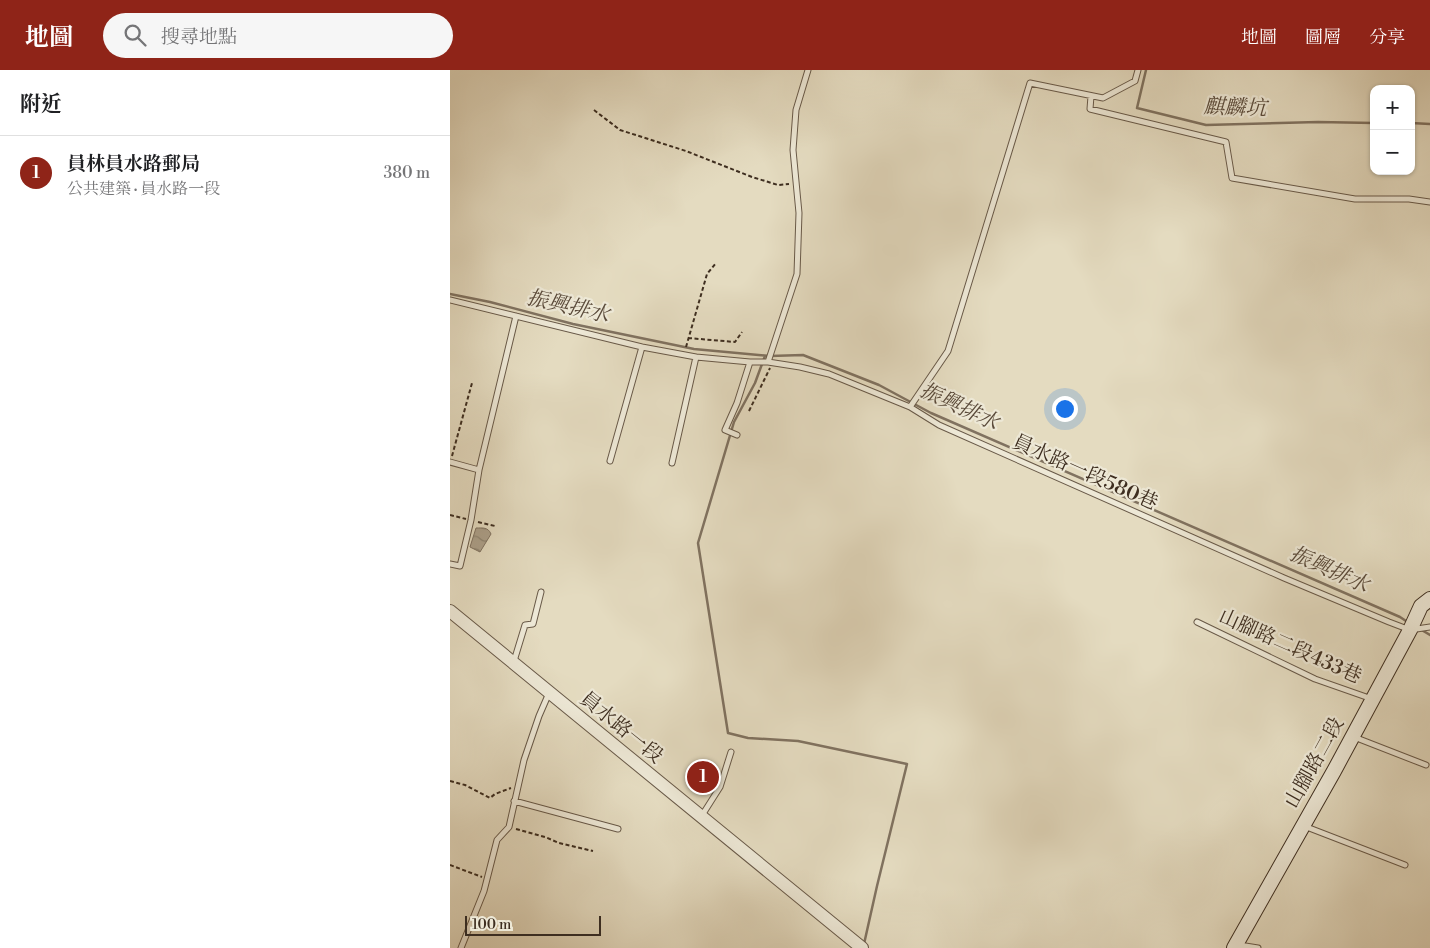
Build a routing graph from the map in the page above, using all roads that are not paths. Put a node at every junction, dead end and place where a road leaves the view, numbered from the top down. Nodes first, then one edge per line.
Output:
1 (808, 70) edge
2 (1138, 70) edge
3 (1091, 96) junction
4 (1430, 202) edge
5 (450, 300) edge
6 (516, 316) junction
7 (642, 347) junction
8 (696, 357) junction
9 (750, 362) junction
10 (770, 362) junction
11 (910, 408) junction
12 (737, 435) dead end
13 (610, 461) dead end
14 (450, 462) edge
15 (672, 463) dead end
16 (479, 470) junction
17 (450, 564) edge
18 (540, 592) dead end
19 (1430, 599) edge
20 (450, 611) edge
21 (1197, 622) dead end
22 (1430, 627) edge
23 (1410, 630) junction
24 (513, 664) junction
25 (550, 693) junction
26 (1372, 699) junction
27 (1353, 736) junction
28 (731, 752) dead end
29 (1426, 765) dead end
30 (514, 801) junction
31 (701, 818) junction
32 (1303, 826) junction
33 (618, 829) dead end
34 (1406, 865) dead end
35 (1235, 946) edge
36 (461, 948) edge
37 (862, 948) edge
38 (1258, 948) edge

1 - 10 lane
2 - 3 lane
3 - 4 lane
3 - 11 lane
5 - 6 lane, 員水路一段580巷
6 - 7 lane, 員水路一段580巷
6 - 16 lane
7 - 8 lane, 員水路一段580巷
7 - 13 lane
8 - 9 lane, 員水路一段580巷
8 - 15 lane
9 - 10 lane, 員水路一段580巷
9 - 12 lane
10 - 11 lane, 員水路一段580巷
11 - 23 lane, 員水路一段580巷
14 - 16 lane
16 - 17 lane
18 - 24 lane
19 - 23 main road, 山腳路二段
20 - 24 street, 員水路一段
21 - 26 lane, 山腳路二段433巷
22 - 23 lane
23 - 26 main road, 山腳路二段
24 - 25 street, 員水路一段
25 - 30 lane
25 - 31 street, 員水路一段
26 - 27 main road, 山腳路二段
27 - 29 lane
27 - 32 main road, 山腳路二段
28 - 31 lane
30 - 33 lane
30 - 36 lane
31 - 37 street, 員水路一段
32 - 34 lane
32 - 35 main road, 山腳路二段
35 - 38 lane

